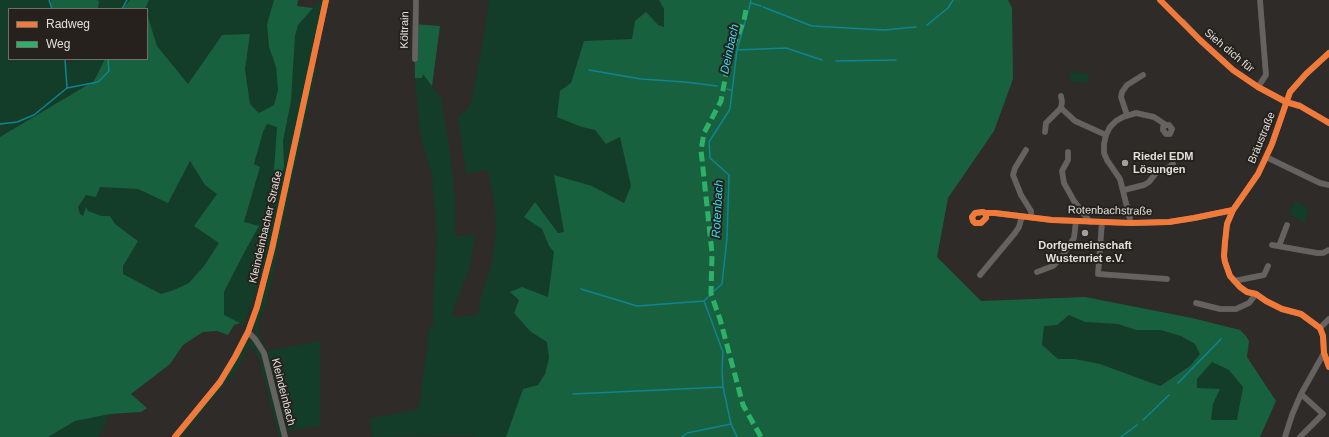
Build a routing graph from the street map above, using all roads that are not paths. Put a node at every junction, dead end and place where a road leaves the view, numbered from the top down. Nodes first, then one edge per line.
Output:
1 (326, 0) edge
2 (416, 0) edge
3 (1260, 0) edge
4 (1183, 22) dead end
5 (1329, 53) edge
6 (415, 59) dead end
7 (1143, 75) dead end
8 (1258, 87) junction
9 (1061, 96) dead end
10 (1286, 102) junction
11 (1060, 108) junction
12 (1127, 115) junction
13 (1329, 124) edge
14 (1166, 125) dead end
15 (1045, 132) dead end
16 (1106, 135) junction
17 (1026, 150) dead end
18 (1068, 152) dead end
19 (1266, 158) junction
20 (1173, 164) dead end
21 (1329, 185) edge
22 (1124, 190) junction
23 (1233, 210) junction
24 (986, 213) dead end
25 (1022, 216) junction
26 (1031, 217) junction
27 (1076, 221) junction
28 (1090, 222) junction
29 (1102, 222) junction
30 (1131, 223) junction
31 (1287, 225) dead end
32 (1272, 245) dead end
33 (1279, 246) junction
34 (1329, 250) edge
35 (1268, 266) dead end
36 (1036, 272) dead end
37 (980, 275) dead end
38 (1167, 279) dead end
39 (1234, 281) junction
40 (1256, 294) junction
41 (1196, 304) dead end
42 (1329, 319) edge
43 (1320, 328) junction
44 (248, 332) junction
45 (1324, 353) junction
46 (1329, 367) edge
47 (1301, 394) junction
48 (175, 437) edge
49 (285, 437) edge
50 (1285, 437) edge
51 (1300, 437) edge

1 - 44 street, Kleindeinbacher Straße
2 - 6 street, Költrain
3 - 8 street
4 - 8 street, Sieh dich für
5 - 10 street, Bräustraße
7 - 12 street
8 - 10 street, Sieh dich für
9 - 11 street
10 - 13 street, Sieh dich für
10 - 19 street, Bräustraße
11 - 15 street
11 - 16 street
12 - 14 street
12 - 16 street
16 - 22 street
17 - 26 street
18 - 28 street
19 - 21 street
19 - 23 street, Bräustraße
20 - 22 street
22 - 30 street
23 - 30 street, Rotenbachstraße
23 - 39 street, Bräustraße
24 - 25 street, Rotenbachstraße
25 - 26 street, Rotenbachstraße
25 - 37 street
26 - 27 street, Rotenbachstraße
27 - 28 street, Rotenbachstraße
27 - 36 street
28 - 29 street, Rotenbachstraße
29 - 30 street, Rotenbachstraße
29 - 38 street
31 - 33 street
32 - 33 street
33 - 34 street
35 - 39 street
39 - 40 street, Bräustraße
40 - 41 street
40 - 43 street, Bräustraße
42 - 43 street
43 - 45 street
44 - 48 street, Kleindeinbacher Straße
44 - 49 street, Kleindeinbach
45 - 46 street
45 - 47 street
47 - 50 street
47 - 51 street

